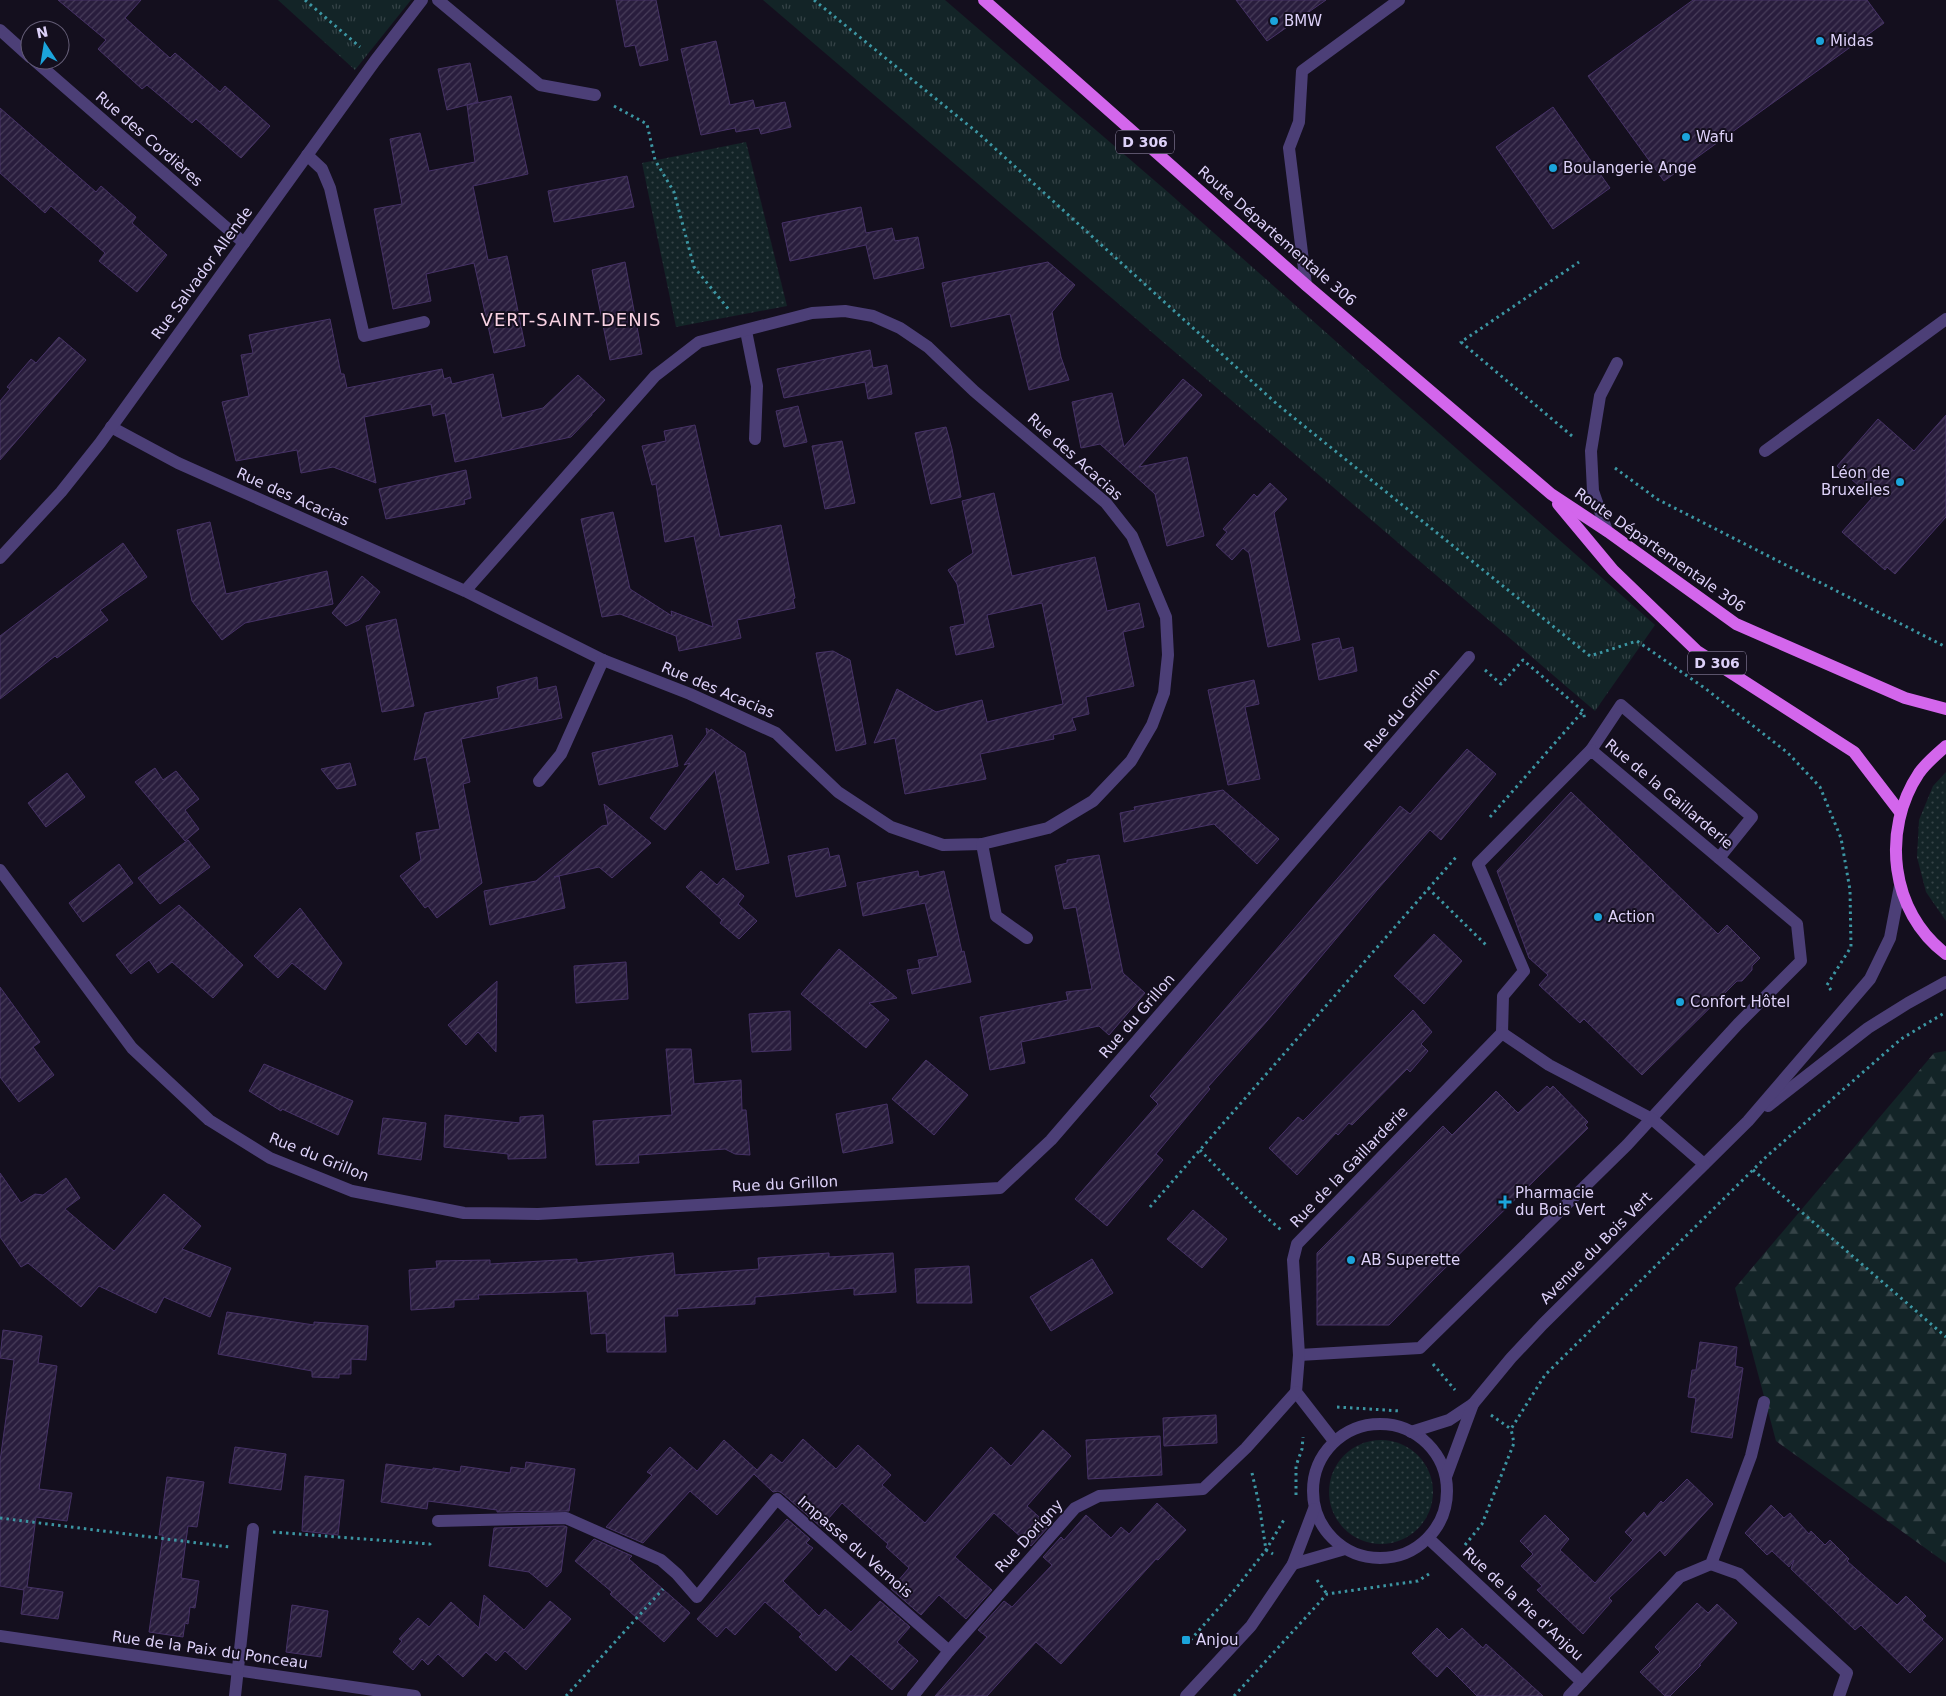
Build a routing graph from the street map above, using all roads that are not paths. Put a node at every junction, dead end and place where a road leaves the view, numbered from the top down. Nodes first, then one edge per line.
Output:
1 (422, 0) edge
2 (438, 0) edge
3 (984, 0) edge
4 (1399, 0) edge
5 (0, 30) edge
6 (20, 48) edge
7 (45, 70) edge
8 (595, 95) road end
9 (308, 156) junction
10 (244, 243) junction
11 (1306, 285) junction
12 (1946, 319) edge
13 (424, 322) dead end
14 (746, 331) junction
15 (1617, 362) dead end
16 (111, 427) junction
17 (755, 439) dead end
18 (1765, 451) dead end
19 (1550, 494) junction
20 (1607, 531) junction
21 (0, 558) edge
22 (465, 591) junction
23 (1469, 657) road end
24 (602, 660) junction
25 (1946, 709) edge
26 (1946, 746) edge
27 (1591, 750) junction
28 (539, 781) dead end
29 (1900, 812) junction
30 (982, 844) junction
31 (1719, 858) junction
32 (0, 870) edge
33 (1900, 886) junction
34 (1027, 938) dead end
35 (1946, 954) edge
36 (1946, 982) edge
37 (1502, 1033) junction
38 (1652, 1119) junction
39 (1748, 1121) junction
40 (1704, 1164) junction
41 (1299, 1355) junction
42 (1296, 1392) junction
43 (1764, 1402) dead end
44 (1474, 1404) junction
45 (1411, 1432) junction
46 (1334, 1441) junction
47 (1446, 1477) junction
48 (1314, 1509) junction
49 (438, 1521) road end
50 (253, 1529) road end
51 (1428, 1538) junction
52 (1345, 1549) junction
53 (1293, 1564) junction
54 (1711, 1564) junction
55 (0, 1636) edge
56 (949, 1651) junction
57 (239, 1670) junction
58 (1582, 1682) junction
59 (235, 1696) edge
60 (415, 1696) edge
61 (913, 1696) edge
62 (1186, 1696) edge
63 (1570, 1696) edge
64 (1839, 1696) edge

1 - 9 street, Rue Salvador Allende
2 - 8 street
3 - 11 main road, Route Départementale 306 / D 306
4 - 11 street
5 - 6 street
7 - 10 street, Rue des Cordières
9 - 10 street, Rue Salvador Allende
9 - 13 street
10 - 16 street, Rue Salvador Allende
11 - 19 main road, Route Départementale 306 / D 306
12 - 18 street
14 - 17 street
14 - 22 street, Rue des Acacias
14 - 30 street, Rue des Acacias
15 - 20 street
16 - 21 street, Rue Salvador Allende
16 - 22 street, Rue des Acacias
19 - 20 main road, Route Départementale 306 / D 306
19 - 29 main road, Route Départementale 306 / D 306
20 - 25 main road, Route Départementale 306 / D 306
22 - 24 street, Rue des Acacias
23 - 32 street, Rue du Grillon
24 - 28 street
24 - 30 street, Rue des Acacias
26 - 29 main road
27 - 31 street, Rue de la Gaillarderie
27 - 31 street
27 - 37 street, Rue de la Gaillarderie
29 - 33 main road
30 - 34 street
31 - 38 street, Rue de la Gaillarderie
33 - 35 main road
33 - 39 street, Avenue du Bois Vert
36 - 39 street, Avenue du Bois Vert
37 - 38 street
37 - 41 street, Rue de la Gaillarderie
38 - 40 street
38 - 41 street, Rue de la Gaillarderie
39 - 40 street, Avenue du Bois Vert
40 - 44 street, Avenue du Bois Vert
41 - 42 street, Rue de la Gaillarderie
42 - 46 street
42 - 56 street, Rue Dorigny
43 - 54 street
44 - 45 street, Avenue du Bois Vert
44 - 47 street, Avenue du Bois Vert
45 - 46 street
45 - 47 street
46 - 48 street
47 - 51 street
48 - 52 street
48 - 53 street
49 - 56 street, Impasse du Vernois
50 - 57 street
51 - 52 street
51 - 58 street, Rue de la Pie d'Anjou
52 - 53 street
53 - 62 street
54 - 58 street
54 - 64 street
55 - 57 street, Rue de la Paix du Ponceau
56 - 61 street, Rue Dorigny
57 - 59 street
57 - 60 street, Rue de la Paix du Ponceau
58 - 63 street, Rue de la Pie d'Anjou

